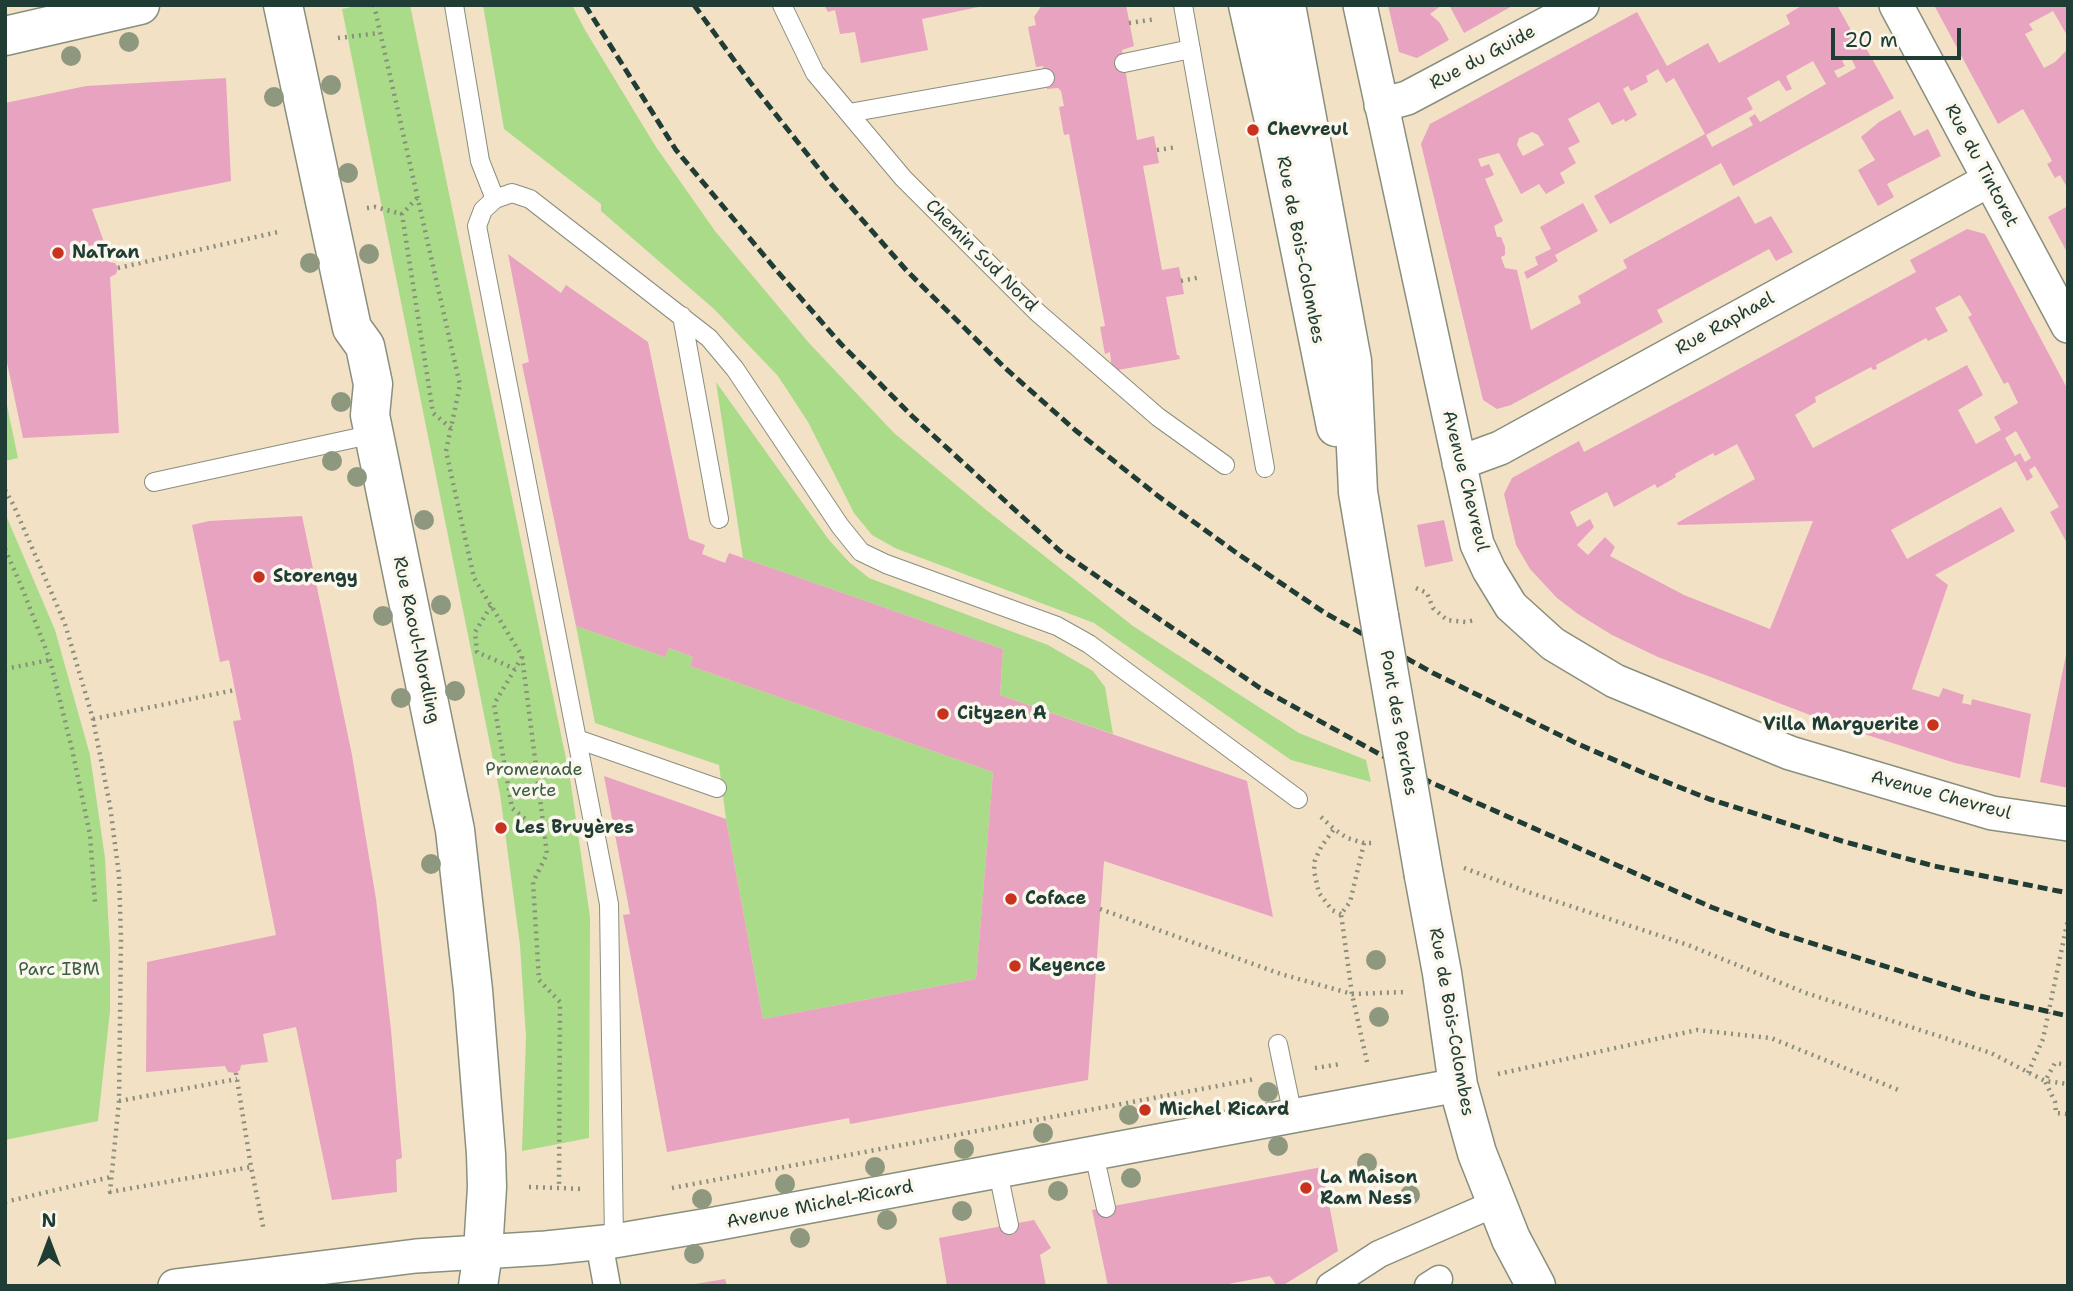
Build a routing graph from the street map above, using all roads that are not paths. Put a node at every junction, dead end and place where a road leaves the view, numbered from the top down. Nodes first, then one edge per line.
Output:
1 (140, 5) edge
2 (283, 5) edge
3 (454, 5) edge
4 (782, 5) edge
5 (1183, 5) edge
6 (1248, 5) edge
7 (1286, 5) edge
8 (1360, 5) edge
9 (1582, 5) edge
10 (1896, 5) edge
11 (5, 36) edge
12 (1191, 49) junction
13 (1124, 63) dead end
14 (1045, 78) dead end
15 (1381, 105) junction
16 (849, 113) junction
17 (1989, 180) junction
18 (495, 199) junction
19 (682, 316) junction
20 (2068, 326) edge
21 (374, 434) junction
22 (1459, 463) junction
23 (1226, 465) dead end
24 (1265, 468) dead end
25 (154, 482) dead end
26 (1358, 492) junction
27 (719, 519) dead end
28 (1379, 616) joint
29 (577, 739) junction
30 (718, 788) dead end
31 (1298, 799) dead end
32 (2068, 824) edge
33 (1401, 837) joint
34 (1279, 1044) dead end
35 (1458, 1085) junction
36 (1293, 1116) junction
37 (1094, 1154) junction
38 (998, 1172) junction
39 (1496, 1202) junction
40 (1106, 1208) dead end
41 (1009, 1226) dead end
42 (606, 1241) junction
43 (481, 1269) edge
44 (175, 1286) edge
45 (607, 1286) edge
46 (1330, 1286) edge
47 (1536, 1286) edge

1 - 11 main road
2 - 21 main road, Rue Raoul-Nordling
3 - 18 lane
4 - 16 lane, Chemin Sud Nord
5 - 12 lane
6 - 26 main road, Rue de Bois-Colombes
7 - 26 main road, Rue de Bois-Colombes
8 - 15 street, Avenue Chevreul
9 - 15 street, Rue du Guide
10 - 17 street, Rue du Tintoret
12 - 13 lane
12 - 24 lane
14 - 16 lane
15 - 22 street, Avenue Chevreul
16 - 23 lane, Chemin Sud Nord
17 - 20 street, Rue du Tintoret
17 - 22 street, Rue Raphael
18 - 19 lane
18 - 29 lane
19 - 27 lane
19 - 31 lane
21 - 25 lane
21 - 43 main road, Rue Raoul-Nordling
22 - 32 street, Avenue Chevreul
26 - 28 main road, Rue de Bois-Colombes
28 - 33 main road, Pont des Perches, bridge
29 - 30 lane
29 - 42 lane
33 - 35 main road, Rue de Bois-Colombes, bridge
34 - 36 lane
35 - 36 street, Avenue Michel-Ricard
35 - 39 main road, Rue de Bois-Colombes
36 - 37 street, Avenue Michel-Ricard
37 - 38 street, Avenue Michel-Ricard
37 - 40 lane
38 - 41 lane
38 - 42 street, Avenue Michel-Ricard
39 - 46 street
39 - 47 main road, Rue de Bois-Colombes
42 - 43 street, Avenue Michel-Ricard
42 - 45 street
43 - 44 street, Avenue Michel-Ricard

